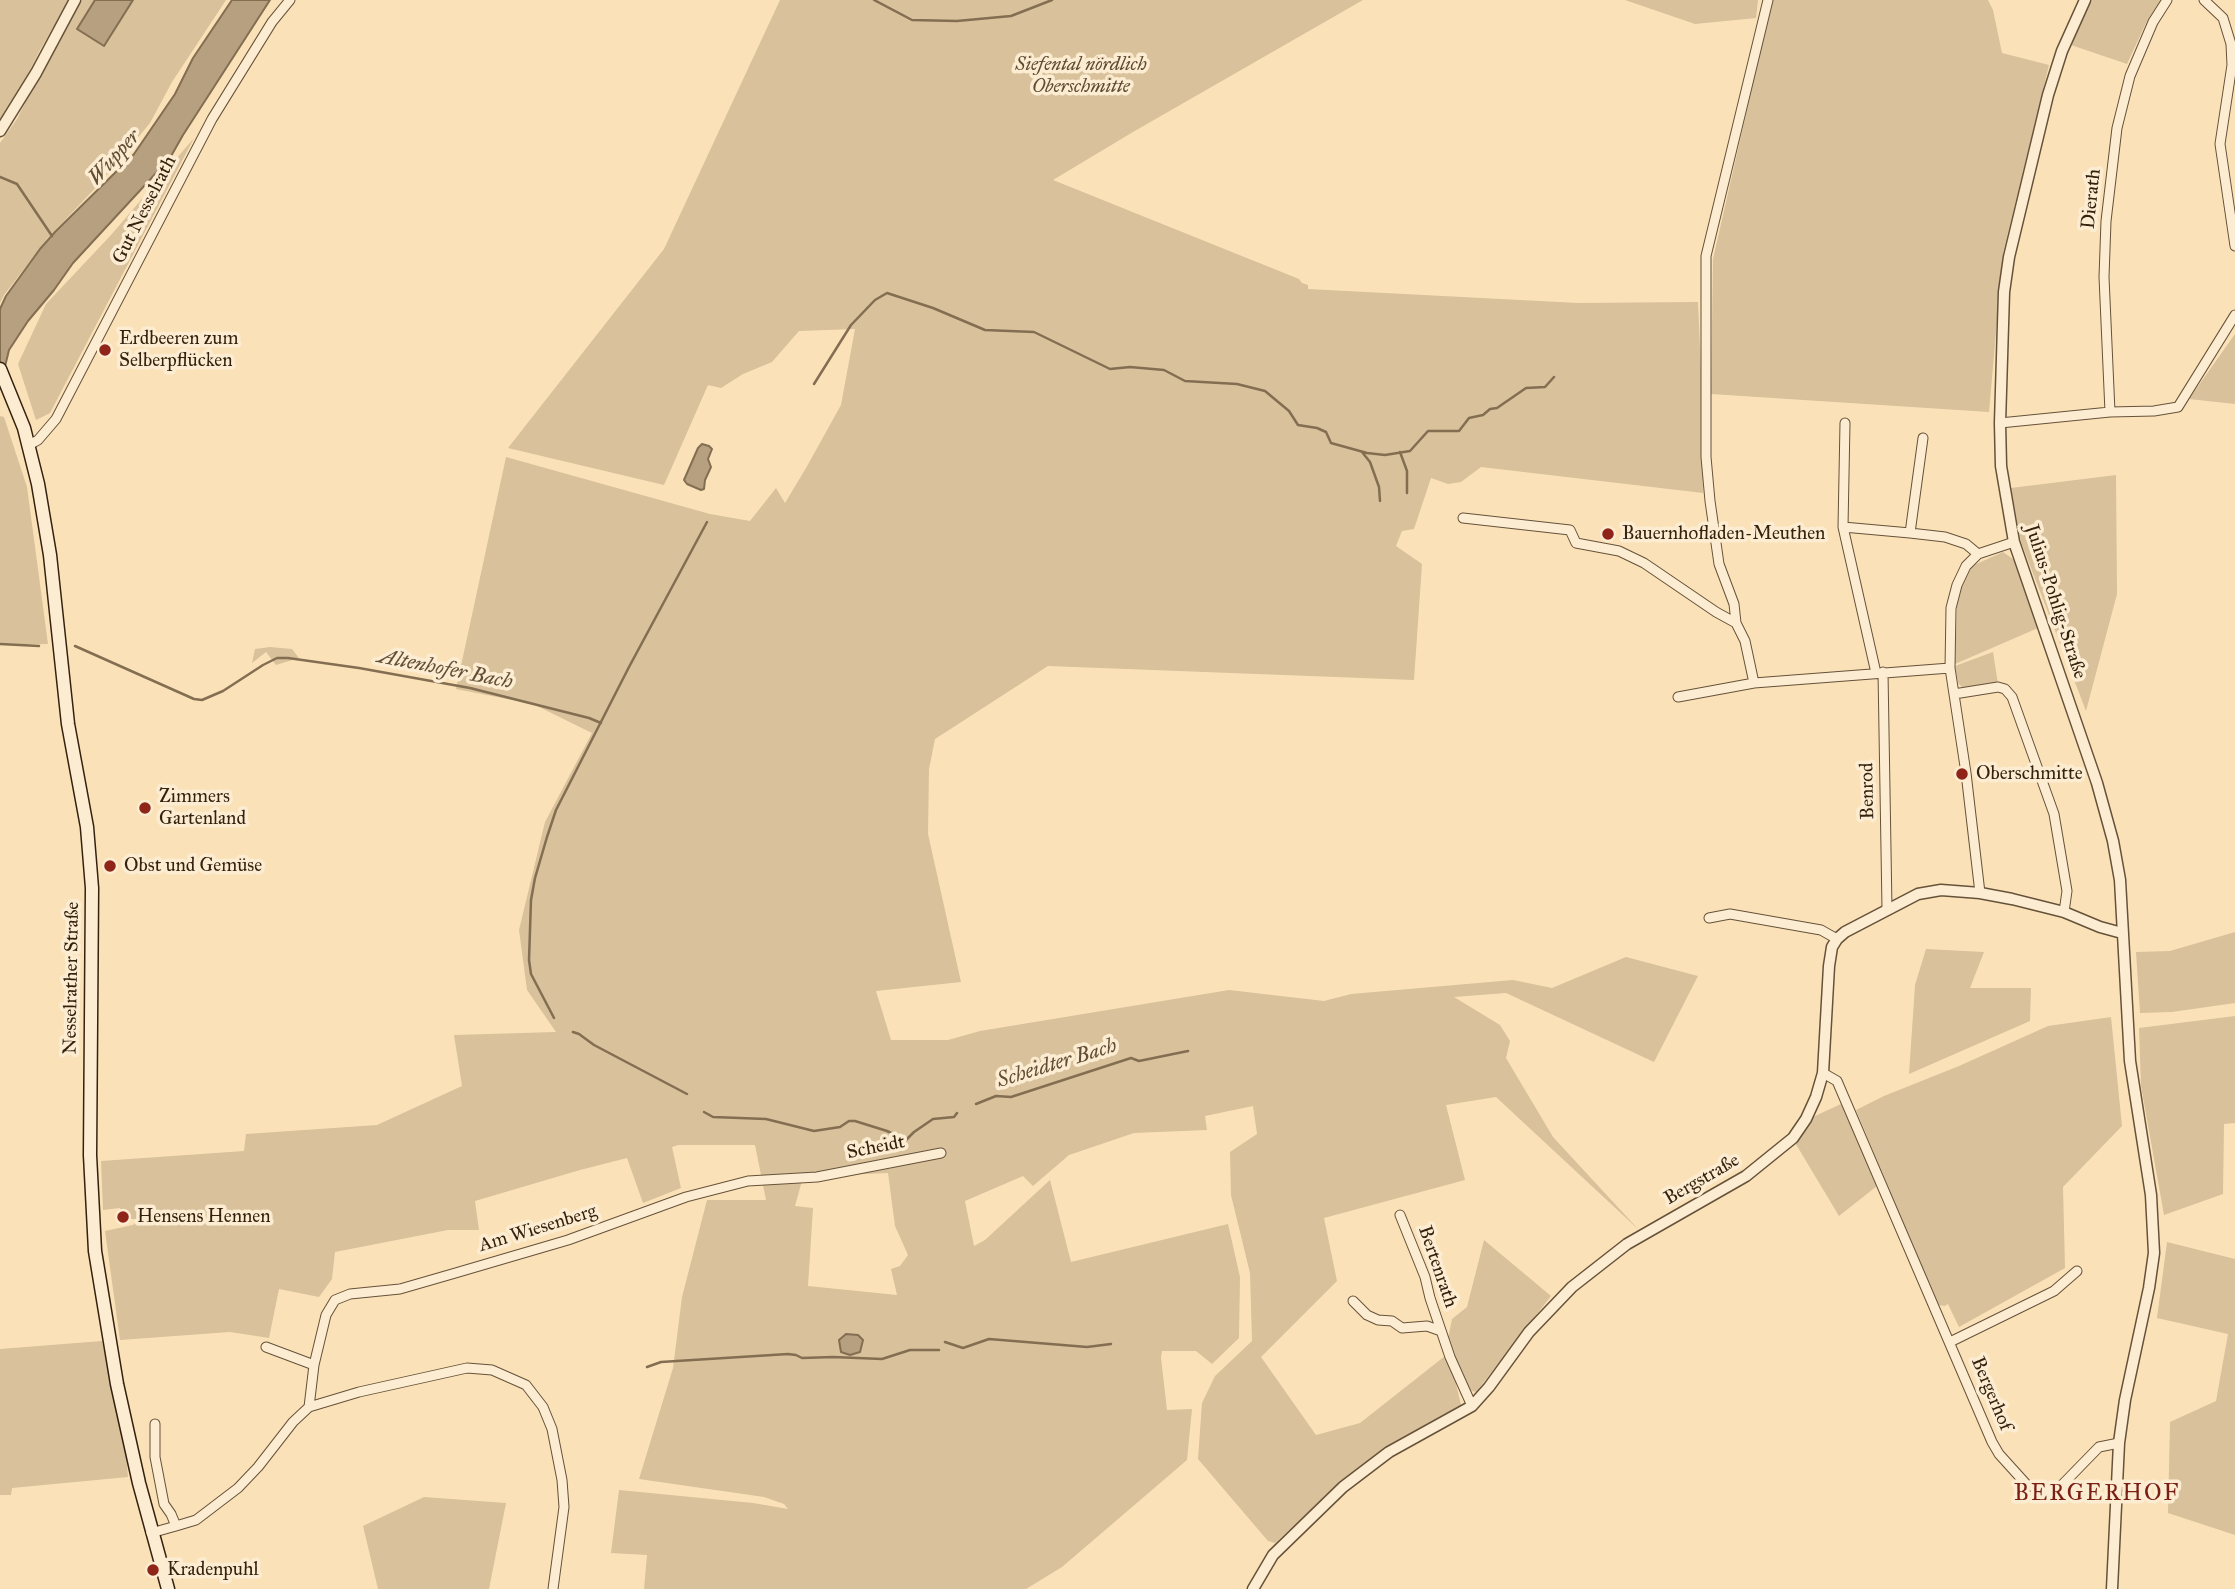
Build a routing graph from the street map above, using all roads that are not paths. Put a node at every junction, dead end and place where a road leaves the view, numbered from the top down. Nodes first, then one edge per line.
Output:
1 (75, 0) edge
2 (290, 0) edge
3 (1768, 0) edge
4 (2085, 0) edge
5 (2167, 0) edge
6 (2204, 0) edge
7 (0, 131) edge
8 (2235, 246) edge
9 (2235, 315) edge
10 (0, 369) edge
11 (2110, 412) junction
12 (1845, 423) dead end
13 (2000, 423) junction
14 (1923, 438) dead end
15 (33, 443) junction
16 (1463, 518) dead end
17 (1843, 527) junction
18 (1910, 533) junction
19 (2014, 542) junction
20 (1978, 554) junction
21 (1737, 623) junction
22 (1950, 668) junction
23 (1880, 672) junction
24 (1754, 683) junction
25 (1954, 694) junction
26 (1678, 697) dead end
27 (1980, 893) junction
28 (1887, 909) junction
29 (2064, 912) junction
30 (1709, 918) dead end
31 (2122, 933) junction
32 (1837, 939) junction
33 (1823, 1073) junction
34 (941, 1153) dead end
35 (817, 1177) joint
36 (1400, 1215) dead end
37 (2077, 1271) dead end
38 (1353, 1301) dead end
39 (1441, 1331) junction
40 (1950, 1342) junction
41 (266, 1348) dead end
42 (314, 1365) junction
43 (1472, 1406) junction
44 (309, 1407) junction
45 (155, 1423) dead end
46 (2119, 1444) junction
47 (176, 1526) junction
48 (151, 1533) junction
49 (168, 1589) edge
50 (553, 1589) edge
51 (1253, 1589) edge
52 (2112, 1589) edge

1 - 7 street
2 - 15 street, Gut Nesselrath
3 - 21 street
4 - 13 street, Julius-Pohlig-Straße
5 - 11 street, Dierath
6 - 8 street
9 - 11 street
10 - 15 main road, Nesselrather Straße
11 - 13 street
12 - 17 street
13 - 19 street, Julius-Pohlig-Straße
14 - 18 street
15 - 48 main road, Nesselrather Straße
16 - 21 street
17 - 18 street
17 - 23 street
18 - 20 street
19 - 20 street
19 - 31 street, Julius-Pohlig-Straße
20 - 22 street
21 - 24 street
22 - 23 street
22 - 25 street
23 - 24 street
23 - 28 street, Benrod
24 - 26 street
25 - 27 street
25 - 29 street
27 - 28 street
27 - 29 street
28 - 32 street
29 - 31 street
30 - 32 street
31 - 46 street, Julius-Pohlig-Straße
32 - 33 street, Bergstraße
33 - 40 street
33 - 43 street, Bergstraße
34 - 35 street, Scheidt
35 - 42 street, Am Wiesenberg
36 - 39 street, Bertenrath
37 - 40 street, Bergerhof
38 - 39 street, Bertenrath
39 - 43 street, Bertenrath
40 - 46 street, Bergerhof
41 - 42 street
42 - 44 street, Am Wiesenberg
43 - 51 street, Bergstraße
44 - 47 street
44 - 50 street
45 - 47 street
46 - 52 street
47 - 48 street
48 - 49 main road, Nesselrather Straße

